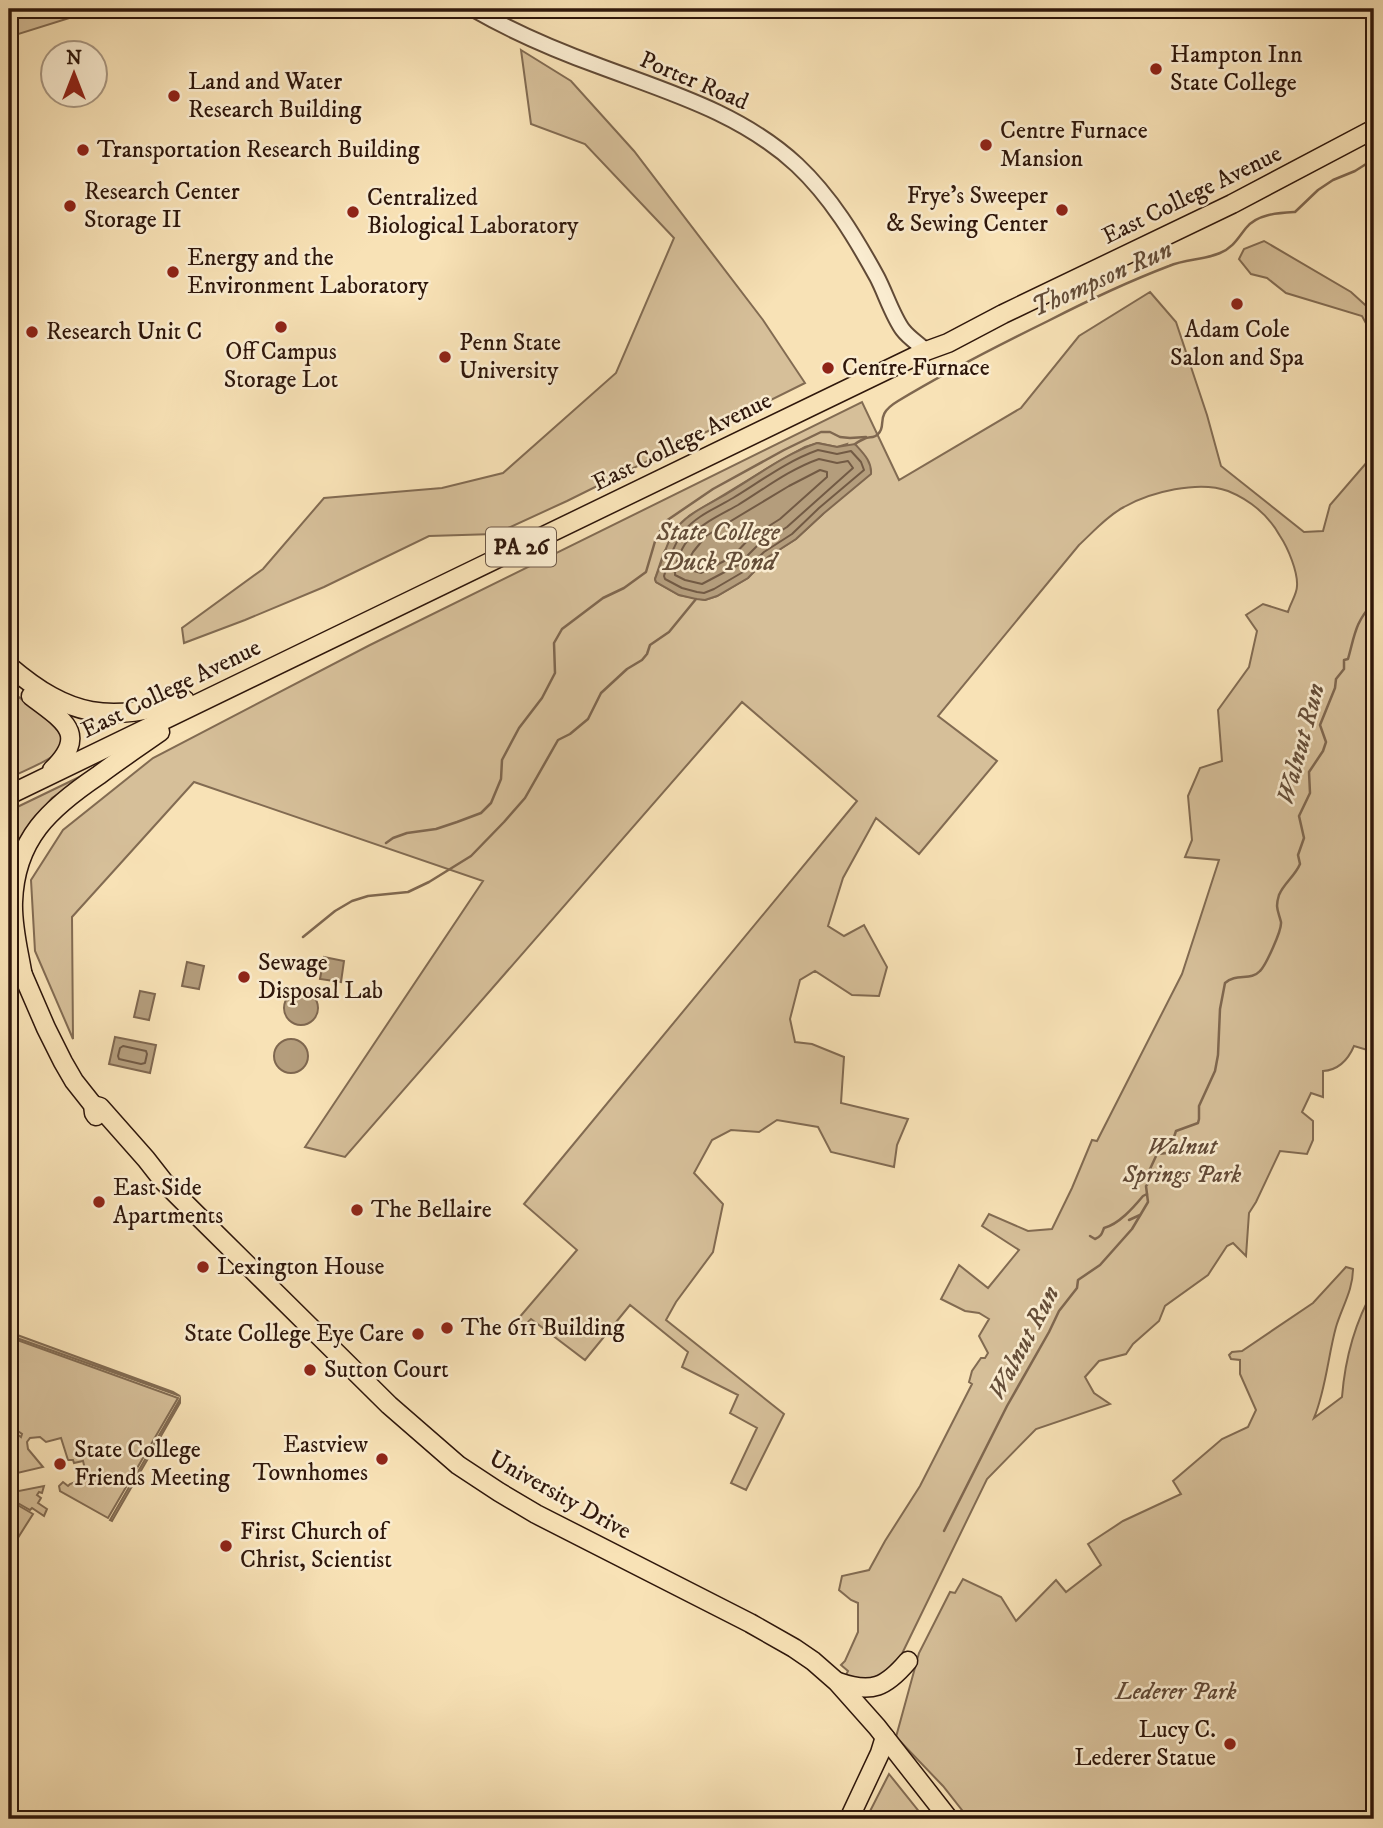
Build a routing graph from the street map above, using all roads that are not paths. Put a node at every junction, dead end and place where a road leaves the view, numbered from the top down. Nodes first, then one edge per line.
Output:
1 (473, 9) edge
2 (1374, 129) edge
3 (926, 351) junction
4 (9, 666) edge
5 (9, 678) edge
6 (232, 687) junction
7 (208, 699) junction
8 (43, 779) junction
9 (9, 795) edge
10 (9, 942) edge
11 (16, 980) edge
12 (908, 1661) dead end
13 (837, 1682) junction
14 (885, 1737) junction
15 (849, 1819) edge
16 (949, 1819) edge

1 - 3 street, Porter Road
2 - 3 main road, East College Avenue / PA 26
3 - 6 main road, East College Avenue / PA 26
4 - 6 main road
5 - 8 main road
6 - 7 main road, East College Avenue / PA 26
7 - 8 main road, East College Avenue / PA 26
7 - 11 main road
8 - 9 main road, East College Avenue / PA 26
10 - 11 main road, University Drive
11 - 13 main road, University Drive
12 - 13 main road
13 - 14 main road, University Drive
14 - 15 main road
14 - 16 main road, University Drive

